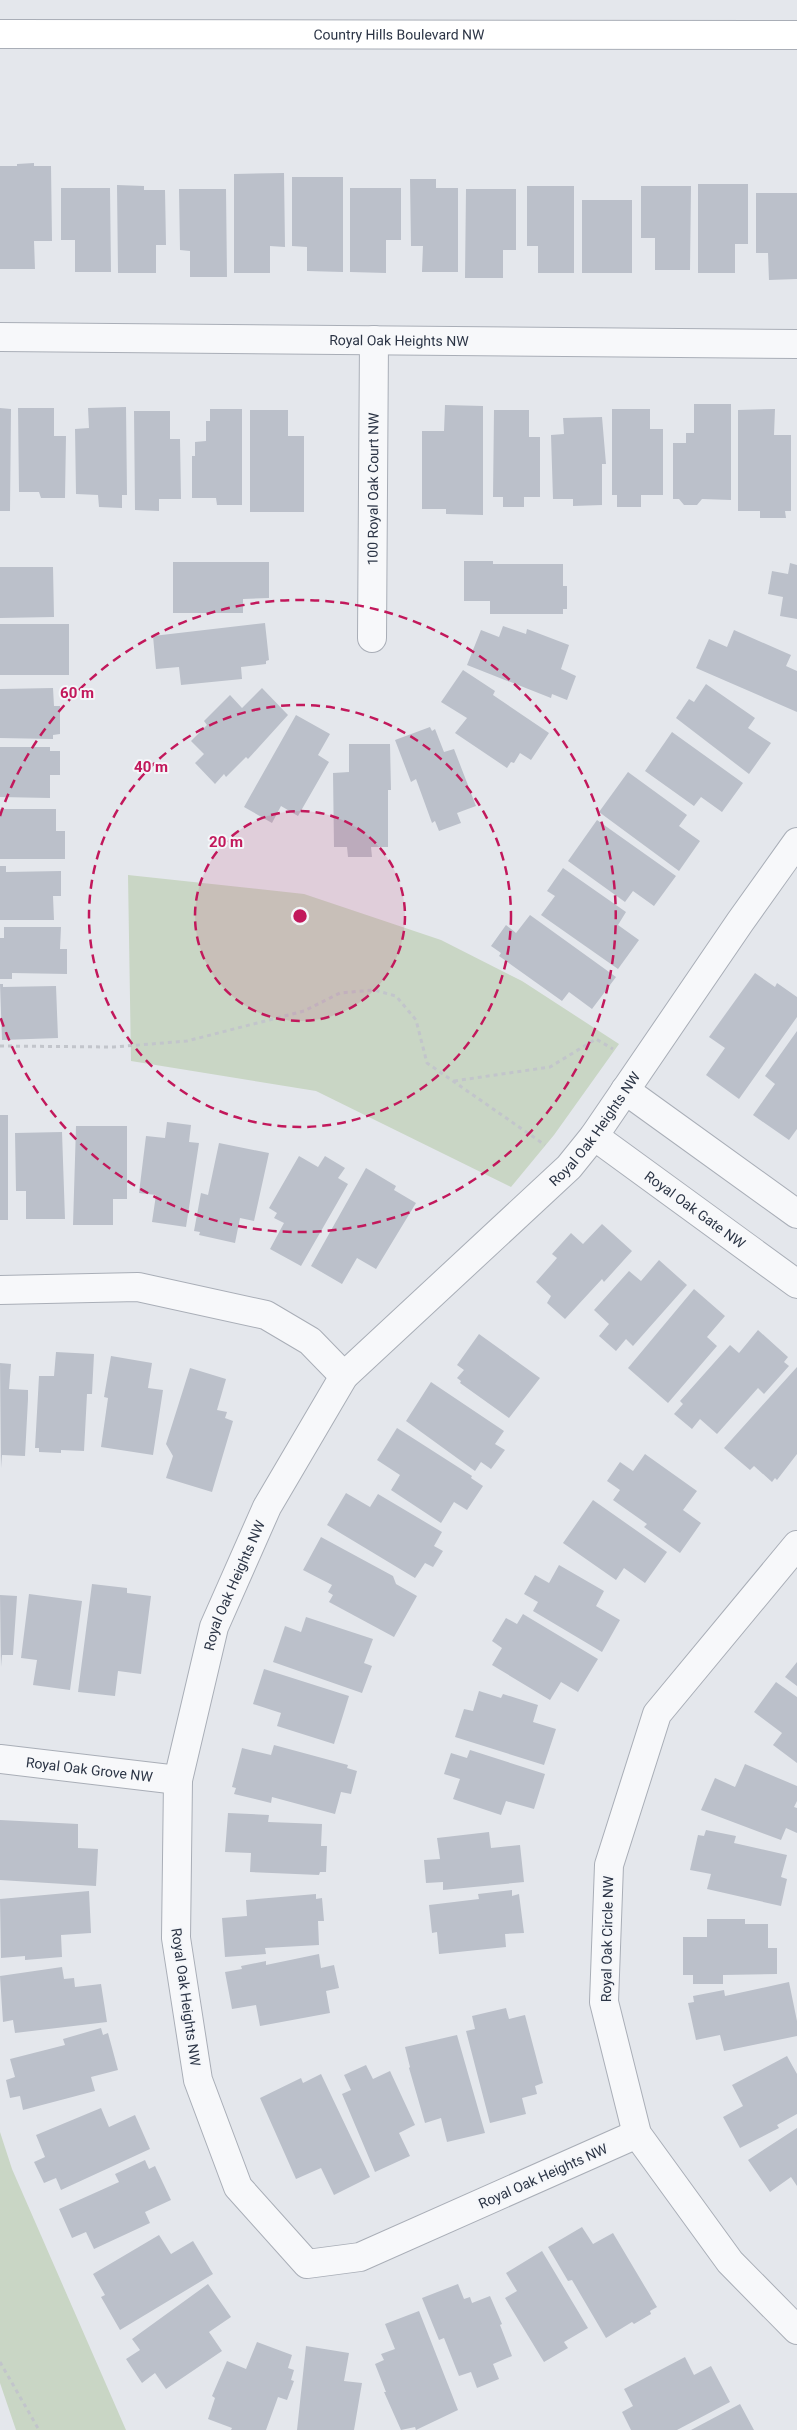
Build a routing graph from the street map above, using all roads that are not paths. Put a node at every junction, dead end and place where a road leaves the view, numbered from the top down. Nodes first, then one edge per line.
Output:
1 (0, 34) edge
2 (797, 35) edge
3 (0, 337) edge
4 (374, 340) junction
5 (797, 344) edge
6 (372, 638) dead end
7 (797, 842) edge
8 (625, 1090) junction
9 (594, 1136) junction
10 (797, 1214) edge
11 (797, 1284) edge
12 (0, 1290) edge
13 (344, 1376) junction
14 (797, 1545) edge
15 (0, 1759) edge
16 (178, 1780) junction
17 (637, 2134) junction
18 (797, 2330) edge

1 - 2 main road, Country Hills Boulevard NW
3 - 4 street, Royal Oak Heights NW
4 - 5 street, Royal Oak Heights NW
4 - 6 street, 100 Royal Oak Court NW
7 - 8 street, Royal Oak Heights NW
8 - 9 street, Royal Oak Heights NW
8 - 10 street
9 - 11 street, Royal Oak Gate NW
9 - 13 street, Royal Oak Heights NW
12 - 13 street
13 - 16 street, Royal Oak Heights NW
14 - 17 street, Royal Oak Circle NW
15 - 16 street, Royal Oak Grove NW
16 - 17 street, Royal Oak Heights NW
17 - 18 street, Royal Oak Circle NW

